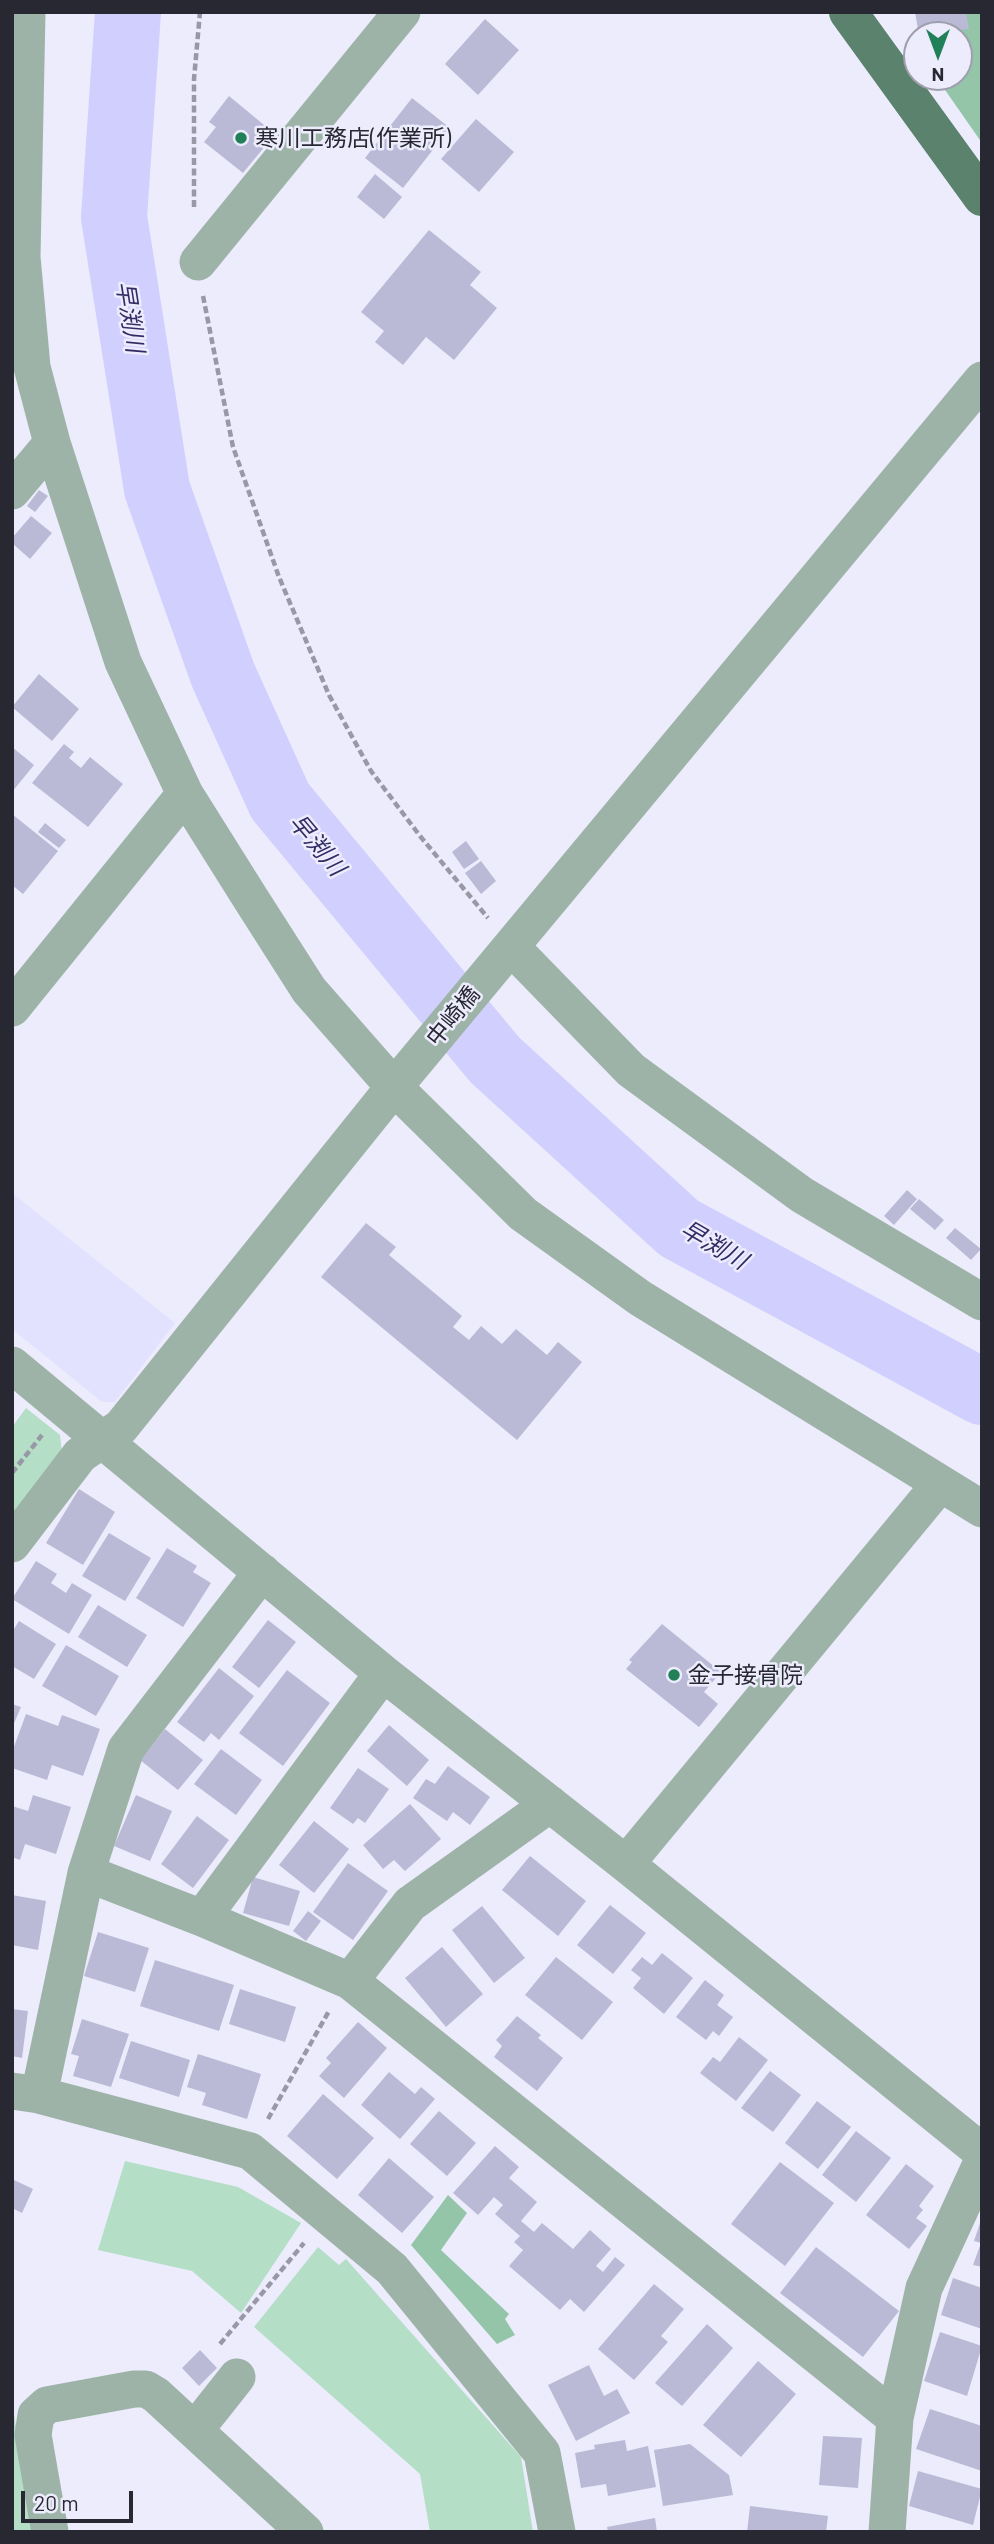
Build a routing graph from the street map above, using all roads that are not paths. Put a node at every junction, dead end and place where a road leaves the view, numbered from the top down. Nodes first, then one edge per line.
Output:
1 (27, 12) edge
2 (402, 12) edge
3 (848, 12) edge
4 (982, 197) edge
5 (198, 262) road end
6 (982, 380) edge
7 (52, 443) junction
8 (12, 491) edge
9 (185, 794) junction
10 (508, 942) junction
11 (12, 1008) edge
12 (394, 1087) junction
13 (982, 1302) edge
14 (12, 1365) edge
15 (103, 1440) junction
16 (940, 1484) junction
17 (982, 1509) edge
18 (12, 1544) edge
19 (262, 1572) junction
20 (383, 1673) junction
21 (550, 1804) junction
22 (626, 1864) junction
23 (86, 1873) junction
24 (201, 1918) junction
25 (350, 1981) junction
26 (26, 2093) edge
27 (982, 2152) edge
28 (982, 2162) edge
29 (237, 2377) dead end
30 (895, 2418) junction
31 (195, 2430) junction
32 (50, 2532) edge
33 (305, 2532) edge
34 (557, 2532) edge
35 (887, 2532) edge

1 - 7 street
2 - 5 street
3 - 4 main road
6 - 10 street, 中崎橋
7 - 8 street
7 - 9 street
9 - 11 street
9 - 12 street
10 - 12 street, 中崎橋
10 - 13 street
12 - 15 street, 中崎橋
12 - 16 street
14 - 15 street
15 - 18 street, 中崎橋
15 - 19 street
16 - 17 street
16 - 22 street
19 - 20 street
19 - 23 street
20 - 21 street
20 - 24 street
21 - 22 street
21 - 25 street
22 - 27 street
23 - 24 street
23 - 26 street
24 - 25 street
25 - 30 street
26 - 34 street
28 - 30 street
29 - 31 street
30 - 35 street
31 - 32 street
31 - 33 street

